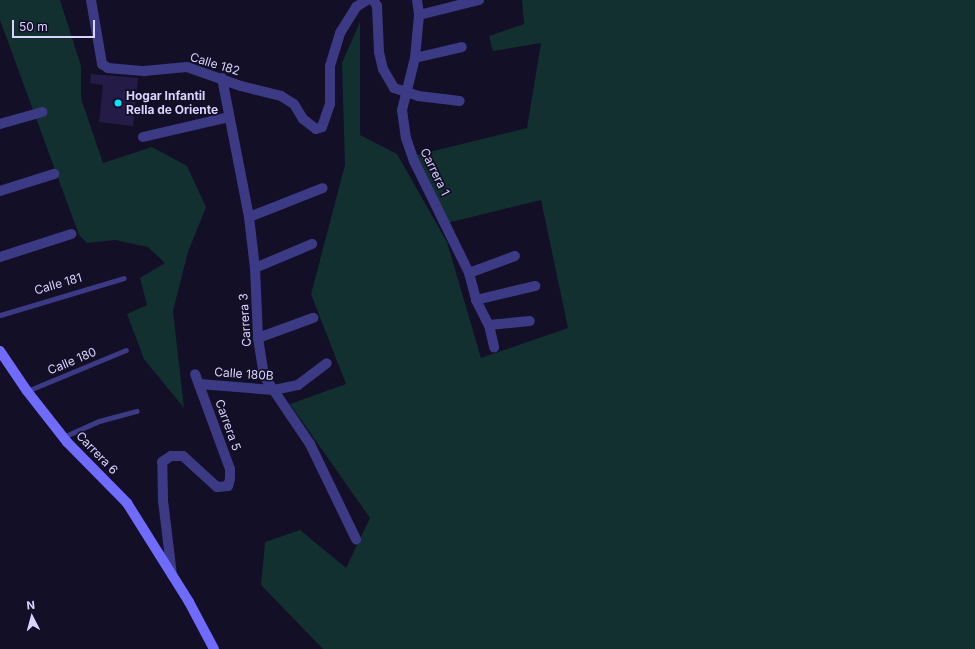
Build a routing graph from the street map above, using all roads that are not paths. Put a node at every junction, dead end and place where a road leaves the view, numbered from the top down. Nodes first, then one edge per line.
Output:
1 (91, 0) edge
2 (367, 0) edge
3 (373, 0) edge
4 (417, 0) edge
5 (479, 0) edge
6 (419, 15) junction
7 (462, 47) dead end
8 (415, 58) junction
9 (222, 78) junction
10 (405, 92) junction
11 (460, 101) dead end
12 (42, 112) dead end
13 (229, 117) junction
14 (0, 124) edge
15 (143, 137) dead end
16 (54, 174) dead end
17 (323, 188) dead end
18 (0, 192) edge
19 (249, 217) junction
20 (71, 234) dead end
21 (312, 244) dead end
22 (515, 256) dead end
23 (0, 257) edge
24 (255, 268) junction
25 (469, 273) junction
26 (124, 278) dead end
27 (535, 286) dead end
28 (476, 300) junction
29 (0, 315) edge
30 (313, 318) dead end
31 (530, 321) dead end
32 (489, 325) junction
33 (258, 338) junction
34 (494, 347) dead end
35 (126, 350) dead end
36 (0, 351) edge
37 (327, 363) dead end
38 (195, 374) dead end
39 (199, 384) junction
40 (274, 390) junction
41 (27, 391) junction
42 (137, 411) dead end
43 (63, 437) junction
44 (162, 462) joint
45 (356, 539) dead end
46 (172, 575) junction
47 (214, 649) edge

1 - 9 street, Calle 182
2 - 9 street, Calle 182
3 - 10 street
4 - 6 street, Carrera 1
5 - 6 street
6 - 8 street, Carrera 1
7 - 8 street
8 - 10 street, Carrera 1
9 - 13 street, Carrera 3
10 - 11 street
10 - 25 street, Carrera 1
12 - 14 street
13 - 15 street
13 - 19 street, Carrera 3
16 - 18 street
17 - 19 street
19 - 24 street, Carrera 3
20 - 23 street
21 - 24 street
22 - 25 street
24 - 33 street, Carrera 3
25 - 28 street, Carrera 1
26 - 29 lane, Calle 181
27 - 28 street
28 - 32 street, Carrera 1
30 - 33 street
31 - 32 street
32 - 34 street, Carrera 1
33 - 40 street, Carrera 3
35 - 41 lane, Calle 180
36 - 41 street, Carrera 6
37 - 40 street, Calle 180B
38 - 39 street, Carrera 5
39 - 40 street, Calle 180B
39 - 44 street, Carrera 5
40 - 45 street, Carrera 3
41 - 43 street, Carrera 6
42 - 43 lane
43 - 46 street, Carrera 6
44 - 46 street, Carrera 6
46 - 47 street, Carrera 6

